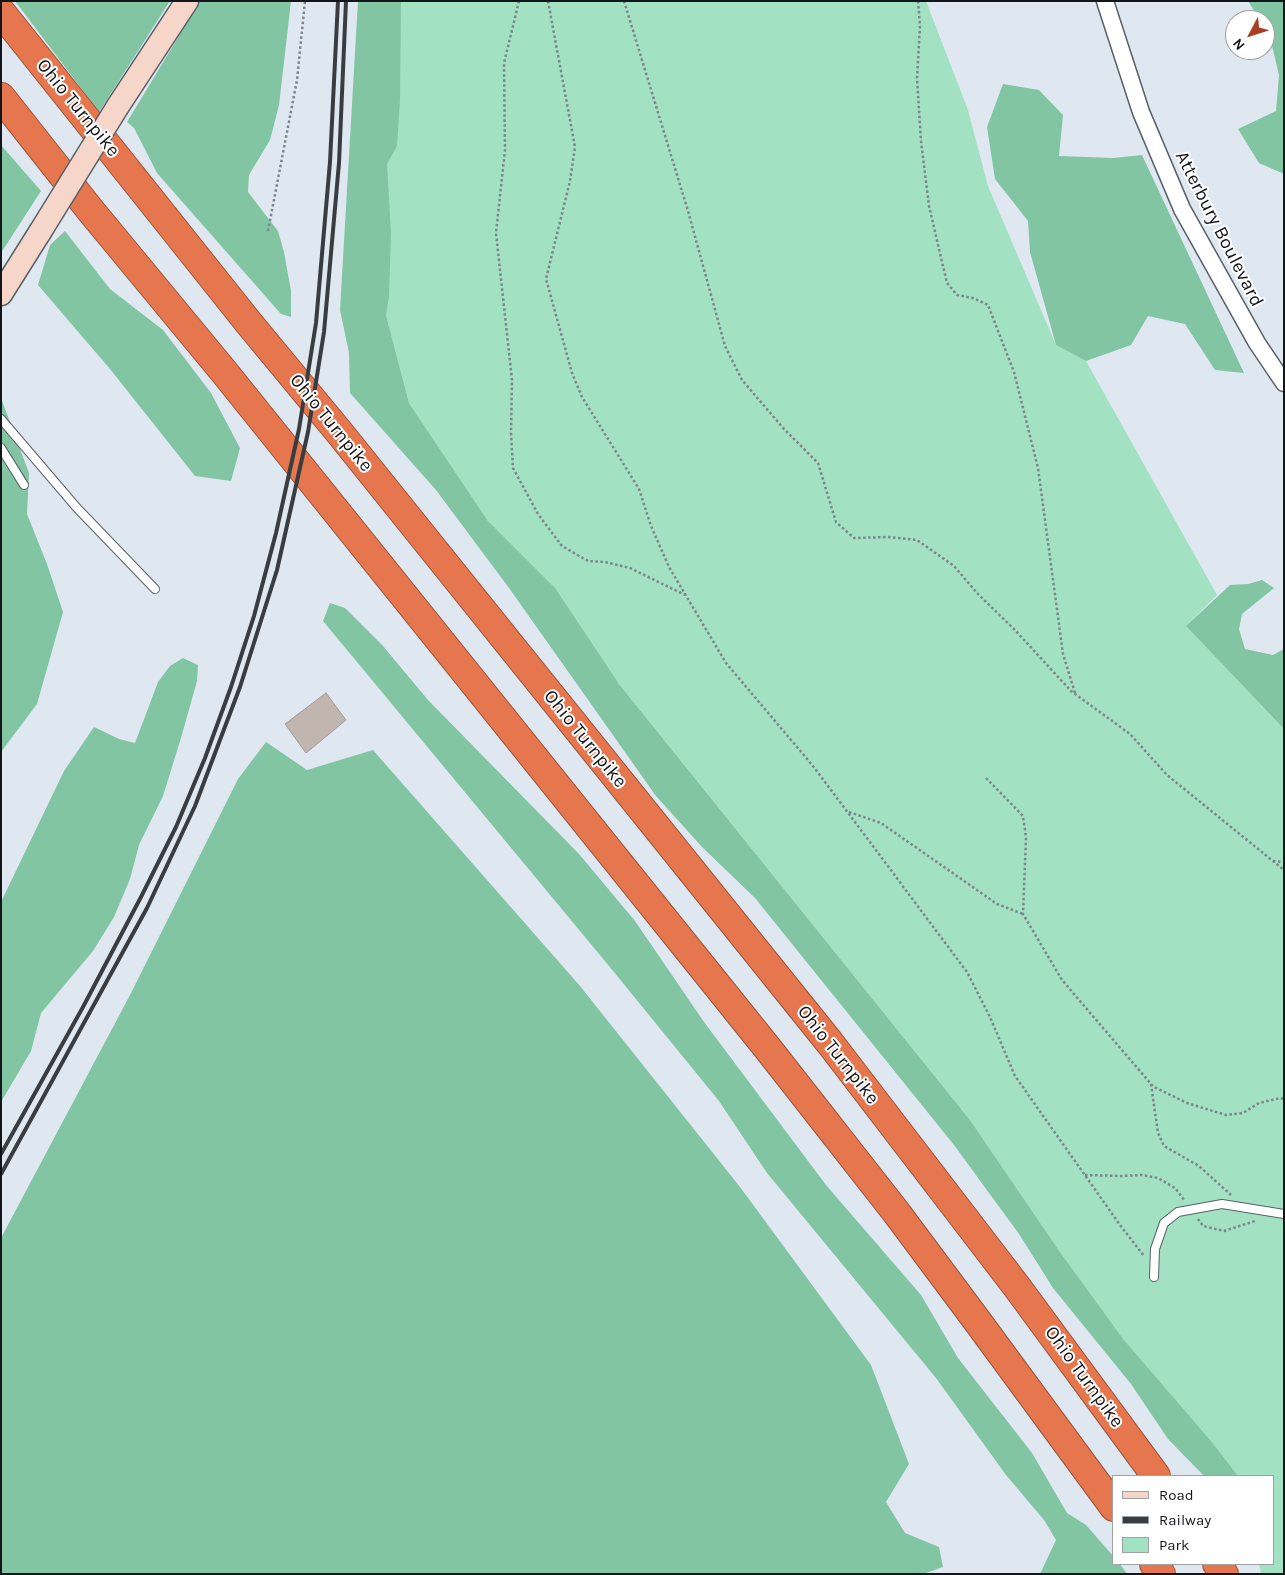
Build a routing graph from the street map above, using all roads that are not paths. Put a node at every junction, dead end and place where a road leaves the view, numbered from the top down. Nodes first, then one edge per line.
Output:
1 (187, 1) edge
2 (1105, 1) edge
3 (1, 12) edge
4 (1, 97) edge
5 (1, 294) edge
6 (1284, 383) edge
7 (1, 419) edge
8 (1, 448) edge
9 (24, 485) dead end
10 (155, 589) dead end
11 (1284, 1214) edge
12 (1154, 1273) road end
13 (1155, 1475) edge
14 (1112, 1504) edge

1 - 5 street, bridge
2 - 6 street, Atterbury Boulevard
3 - 13 highway, Ohio Turnpike
4 - 14 highway
7 - 10 lane
8 - 9 lane
11 - 12 lane

